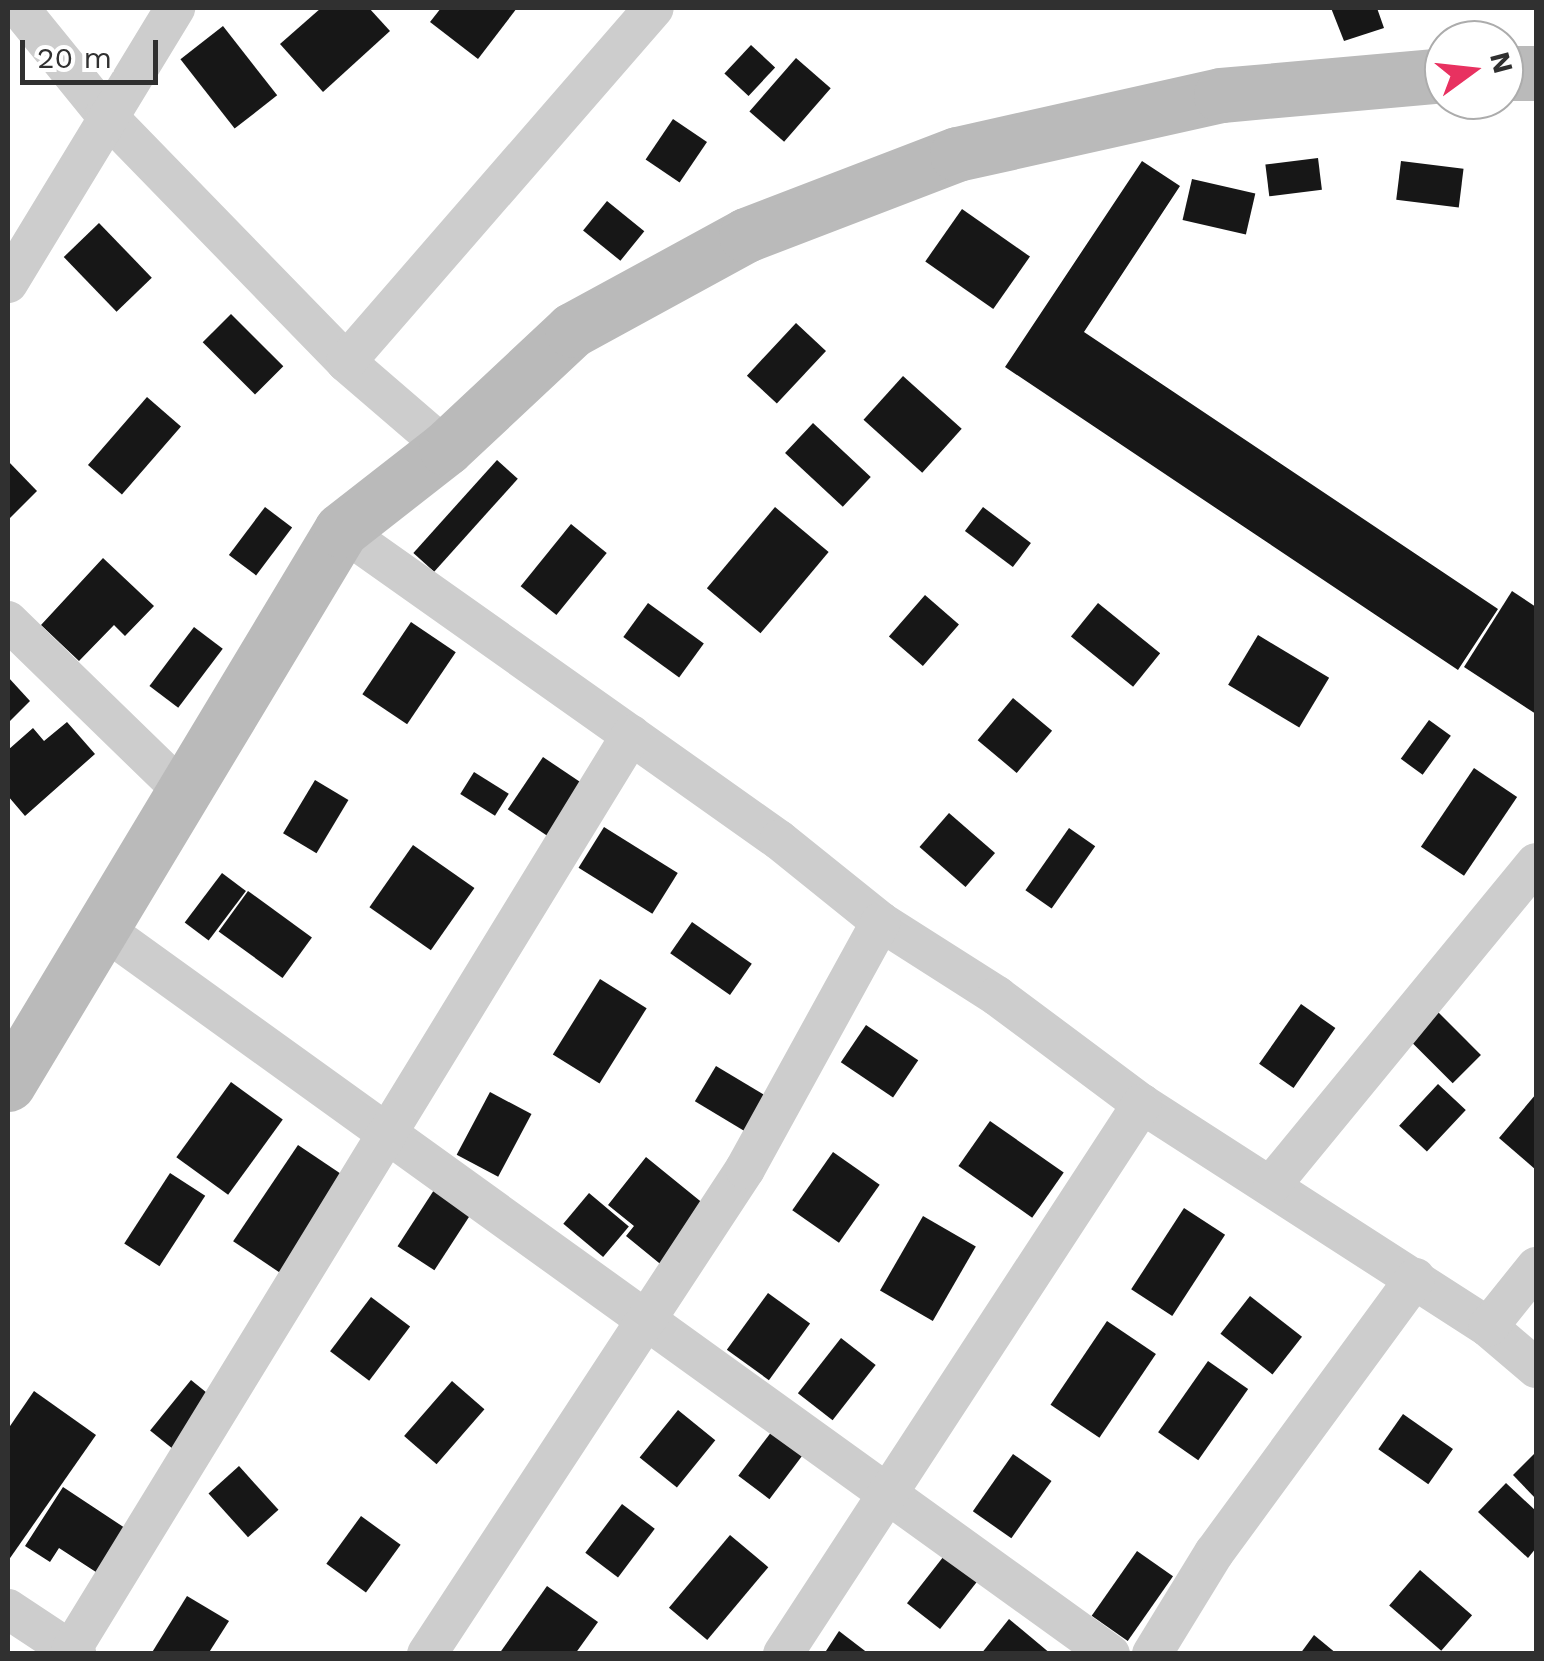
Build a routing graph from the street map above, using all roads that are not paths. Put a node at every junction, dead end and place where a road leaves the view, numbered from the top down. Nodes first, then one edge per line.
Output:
1 (20, 8) edge
2 (176, 8) edge
3 (654, 8) edge
4 (1424, 76) edge
5 (105, 114) junction
6 (8, 283) edge
7 (346, 362) junction
8 (446, 448) junction
9 (340, 530) junction
10 (8, 621) edge
11 (630, 735) junction
12 (181, 789) junction
13 (1536, 863) edge
14 (881, 922) junction
15 (100, 926) junction
16 (8, 1084) edge
17 (1142, 1104) junction
18 (388, 1135) junction
19 (1273, 1183) junction
20 (1536, 1268) edge
21 (1415, 1278) junction
22 (642, 1323) junction
23 (1488, 1327) junction
24 (1536, 1368) edge
25 (890, 1497) junction
26 (8, 1609) edge
27 (73, 1652) edge
28 (427, 1654) edge
29 (783, 1654) edge
30 (1110, 1654) edge
31 (1152, 1654) edge

1 - 5 street
2 - 5 street
3 - 7 street
4 - 8 street
5 - 6 street
5 - 7 street
7 - 8 street
8 - 9 street
9 - 11 street
9 - 12 street
10 - 12 street
11 - 14 street
11 - 18 street
12 - 15 street
13 - 19 street
14 - 17 street
14 - 22 street
15 - 16 street
15 - 18 street
17 - 19 street
17 - 25 street
18 - 22 street
18 - 27 street
19 - 21 street
20 - 23 street
21 - 23 street
21 - 31 street
22 - 25 street
22 - 28 street
23 - 24 street
25 - 29 street
25 - 30 street
26 - 27 street

